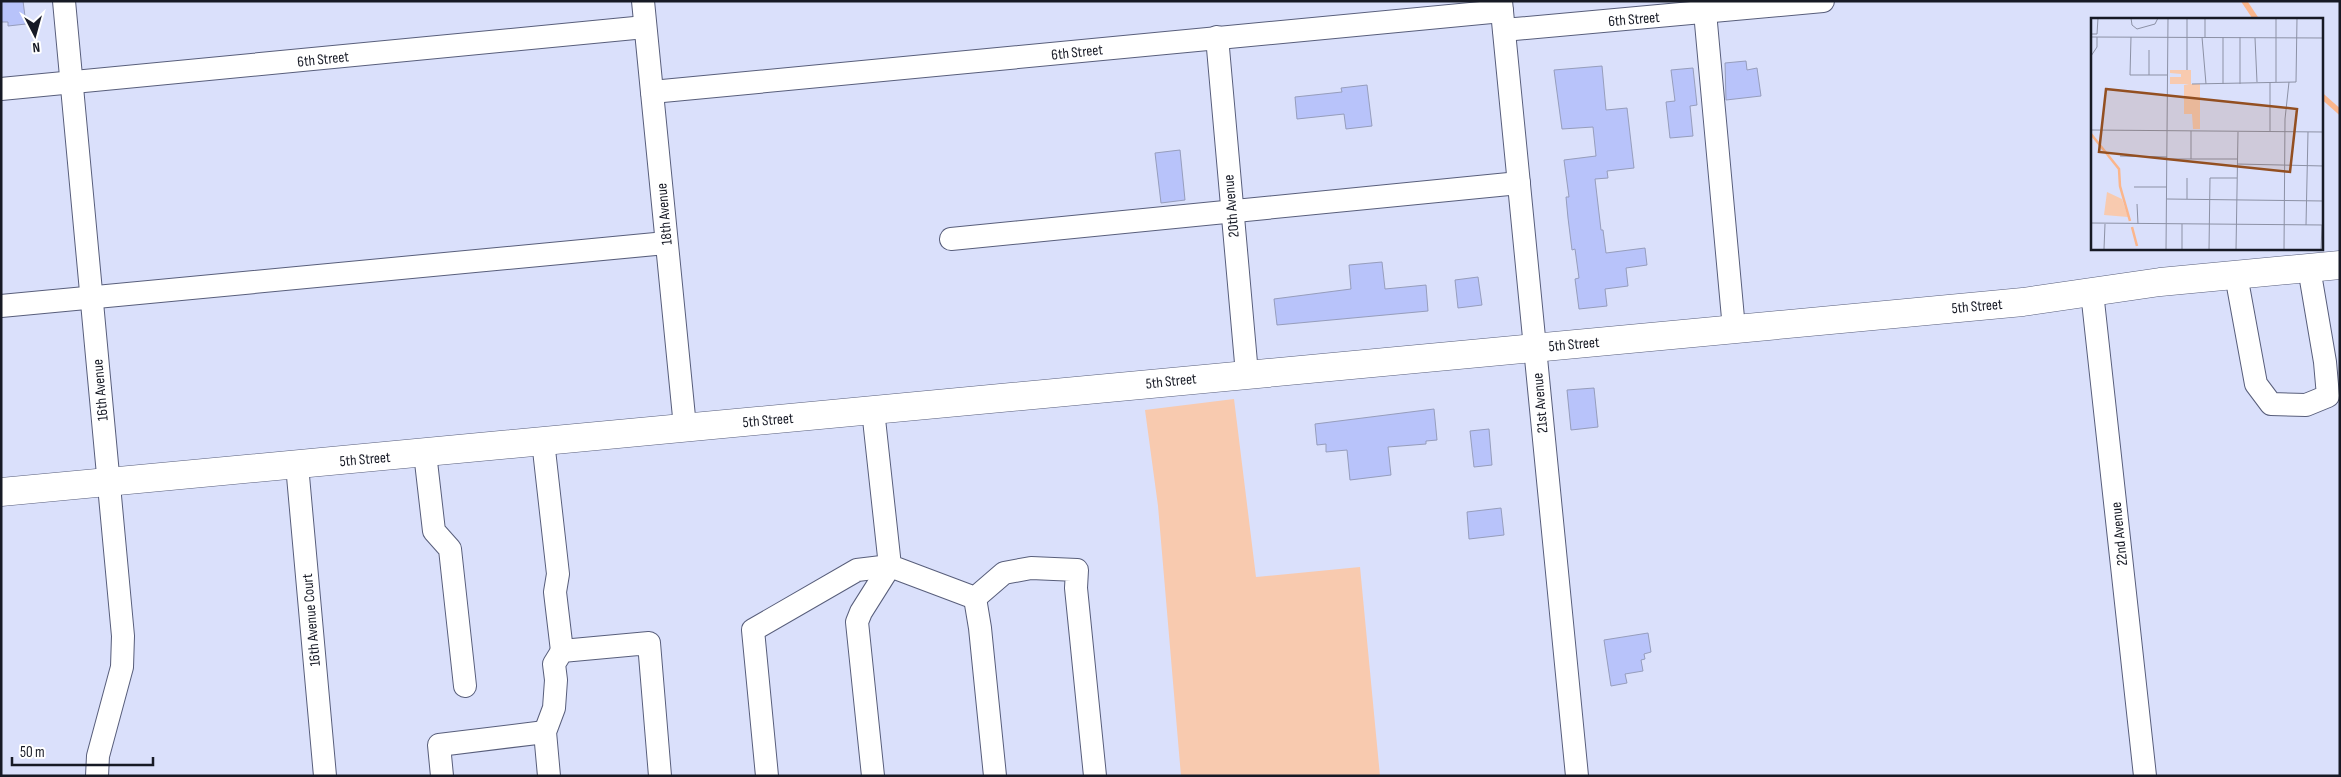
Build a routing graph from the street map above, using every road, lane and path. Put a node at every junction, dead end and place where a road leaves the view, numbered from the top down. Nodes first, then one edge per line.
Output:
1 (64, 1) edge
2 (643, 1) edge
3 (1823, 1) edge
4 (1730, 6) edge
5 (1696, 9) edge
6 (1502, 14) edge
7 (645, 27) junction
8 (1217, 37) junction
9 (72, 83) junction
10 (1, 89) edge
11 (652, 92) junction
12 (1519, 183) junction
13 (1231, 211) junction
14 (951, 239) dead end
15 (666, 244) junction
16 (2340, 265) edge
17 (2309, 268) junction
18 (2236, 275) junction
19 (2092, 292) junction
20 (91, 298) junction
21 (1, 306) edge
22 (1734, 329) junction
23 (1535, 347) junction
24 (1247, 374) junction
25 (873, 410) junction
26 (685, 427) junction
27 (543, 441) junction
28 (425, 453) junction
29 (297, 465) junction
30 (109, 483) junction
31 (1, 492) edge
32 (890, 566) junction
33 (975, 598) junction
34 (562, 651) junction
35 (465, 686) dead end
36 (545, 732) junction
37 (97, 776) edge
38 (325, 776) edge
39 (442, 776) edge
40 (549, 776) edge
41 (660, 776) edge
42 (767, 776) edge
43 (873, 776) edge
44 (995, 776) edge
45 (1095, 776) edge
46 (1577, 776) edge
47 (2145, 776) edge

1 - 9 street, 16th Avenue
2 - 7 street, 18th Avenue
3 - 4 street, 6th Street
4 - 5 street, 6th Street
5 - 6 street, 6th Street
5 - 22 street
6 - 8 street, 6th Street
6 - 12 street, 21st Avenue
7 - 9 street, 6th Street
7 - 11 street, 18th Avenue
8 - 11 street, 6th Street
8 - 13 street, 20th Avenue
9 - 10 street, 6th Street
9 - 20 street, 16th Avenue
11 - 15 street, 18th Avenue
12 - 13 street
12 - 23 street, 21st Avenue
13 - 14 street
13 - 24 street, 20th Avenue
15 - 20 street
15 - 26 street, 18th Avenue
16 - 17 main road, 5th Street
17 - 18 main road, 5th Street
17 - 18 street
18 - 19 main road, 5th Street
19 - 22 main road, 5th Street
19 - 47 street, 22nd Avenue
20 - 21 street
20 - 30 street, 16th Avenue
22 - 23 main road, 5th Street
23 - 24 main road, 5th Street
23 - 46 street, 21st Avenue
24 - 25 main road, 5th Street
25 - 26 main road, 5th Street
25 - 32 street
26 - 27 main road, 5th Street
27 - 28 main road, 5th Street
27 - 34 street
28 - 29 main road, 5th Street
28 - 35 street
29 - 30 main road, 5th Street
29 - 38 street, 16th Avenue Court
30 - 31 main road, 5th Street
30 - 37 street, 16th Avenue
32 - 33 street
32 - 42 street
32 - 43 street
33 - 44 street
33 - 45 street
34 - 36 street
34 - 41 street
36 - 39 street
36 - 40 street

